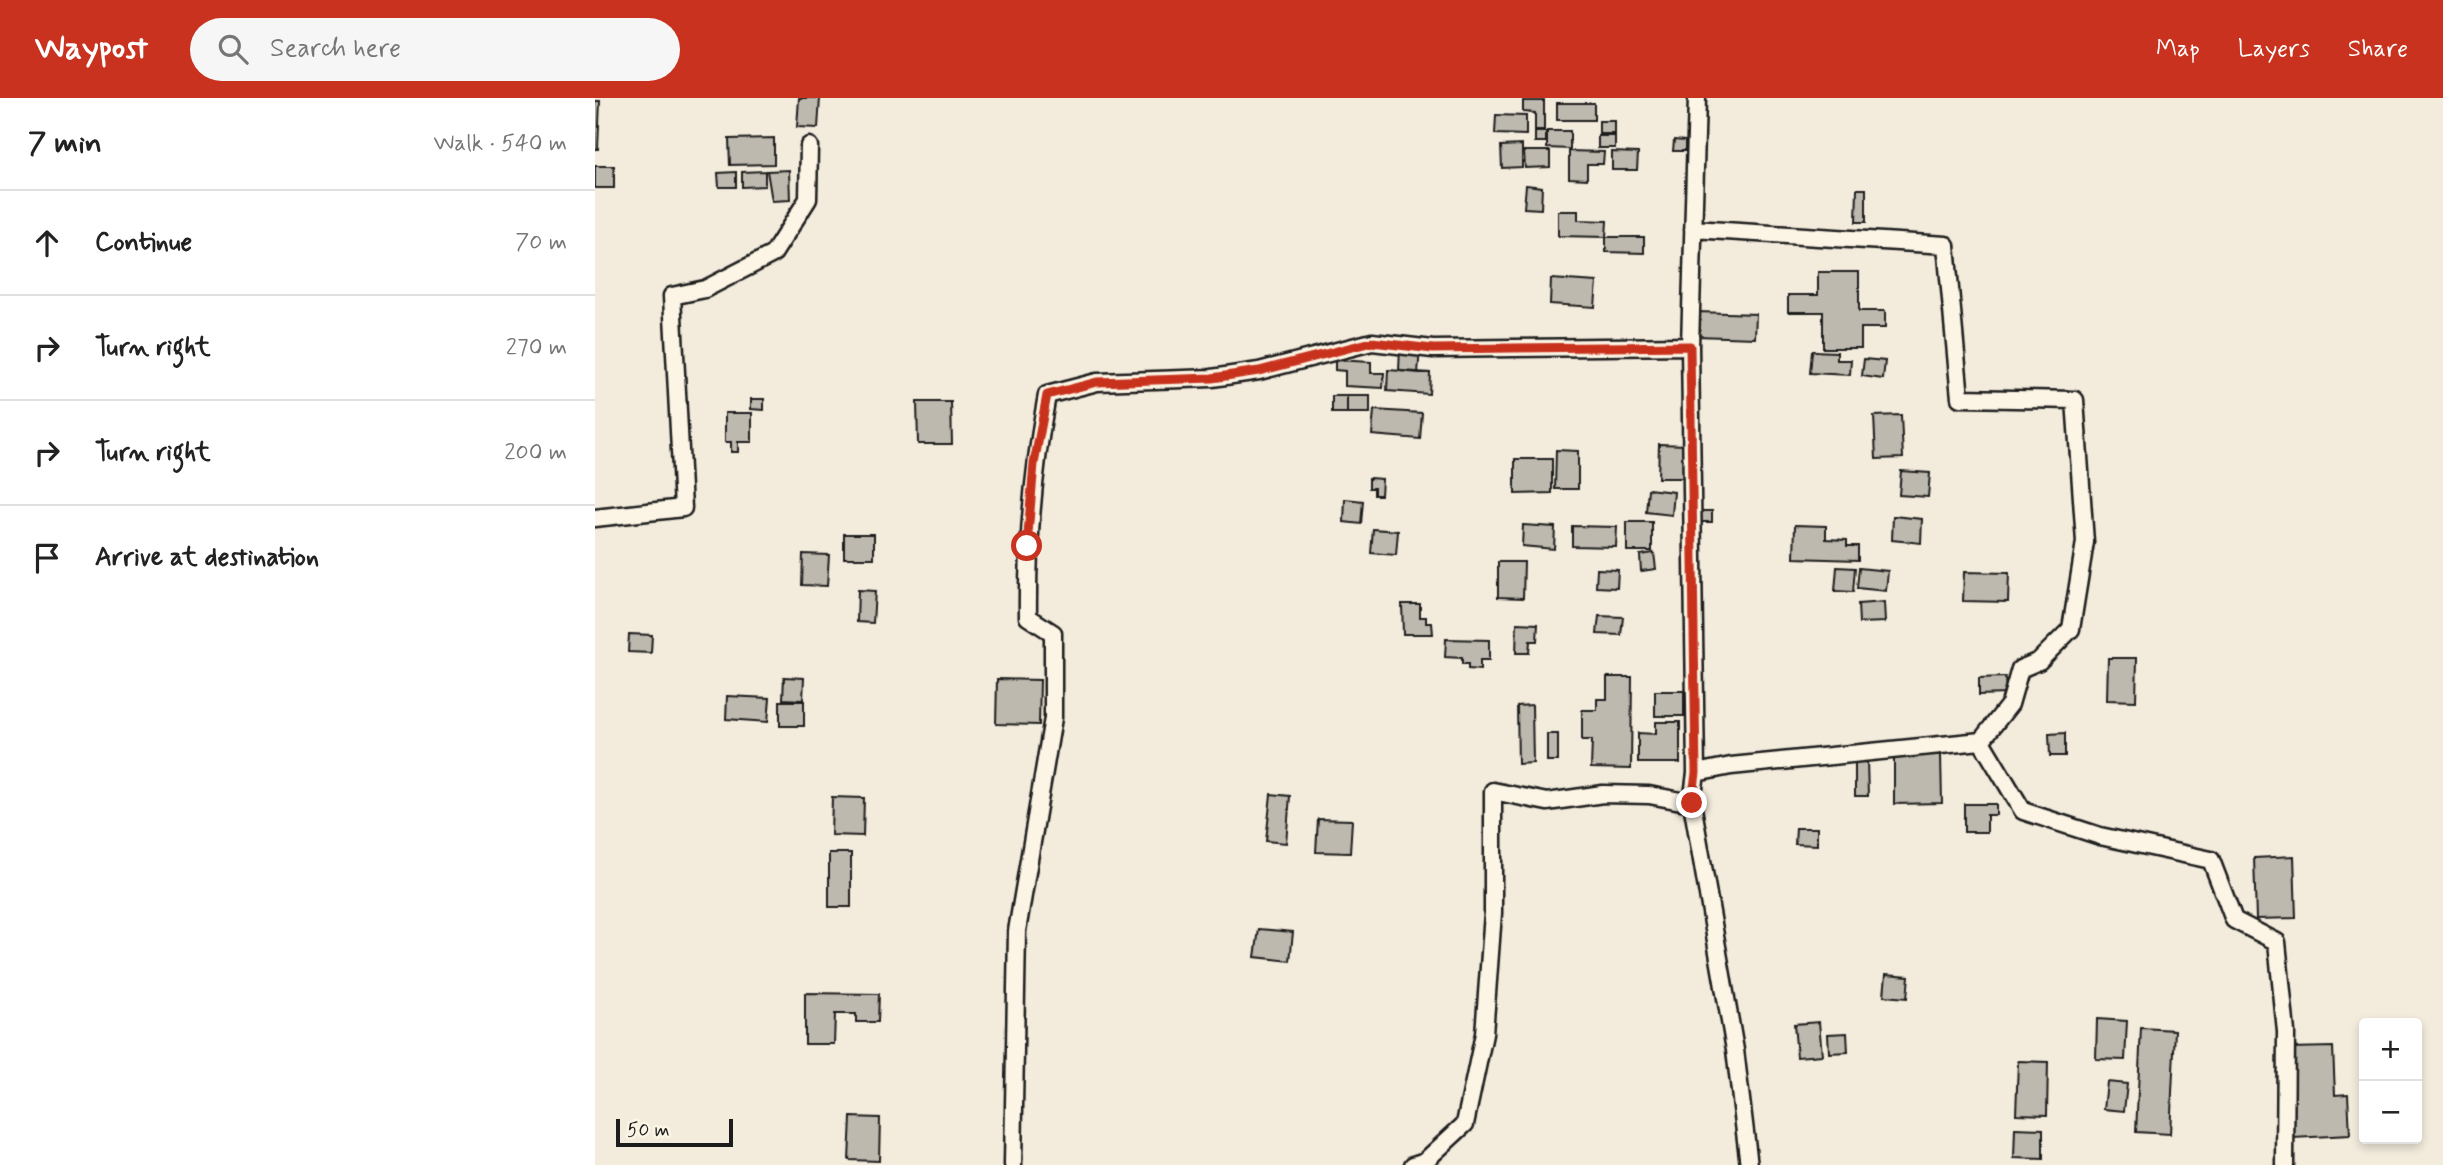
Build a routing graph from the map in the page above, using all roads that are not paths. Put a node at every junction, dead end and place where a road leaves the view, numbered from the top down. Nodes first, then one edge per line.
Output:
1 (1697, 98) edge
2 (809, 146) dead end
3 (1693, 229) junction
4 (1690, 346) junction
5 (595, 517) edge
6 (1981, 741) junction
7 (1696, 773) junction
8 (1692, 803) junction
9 (1013, 1165) edge
10 (1413, 1165) edge
11 (1749, 1165) edge
12 (2285, 1165) edge

1 - 3 street
2 - 5 street
3 - 4 street
3 - 6 street
4 - 7 street
4 - 9 street
6 - 7 street
6 - 12 street
7 - 8 street
8 - 10 street
8 - 11 street

